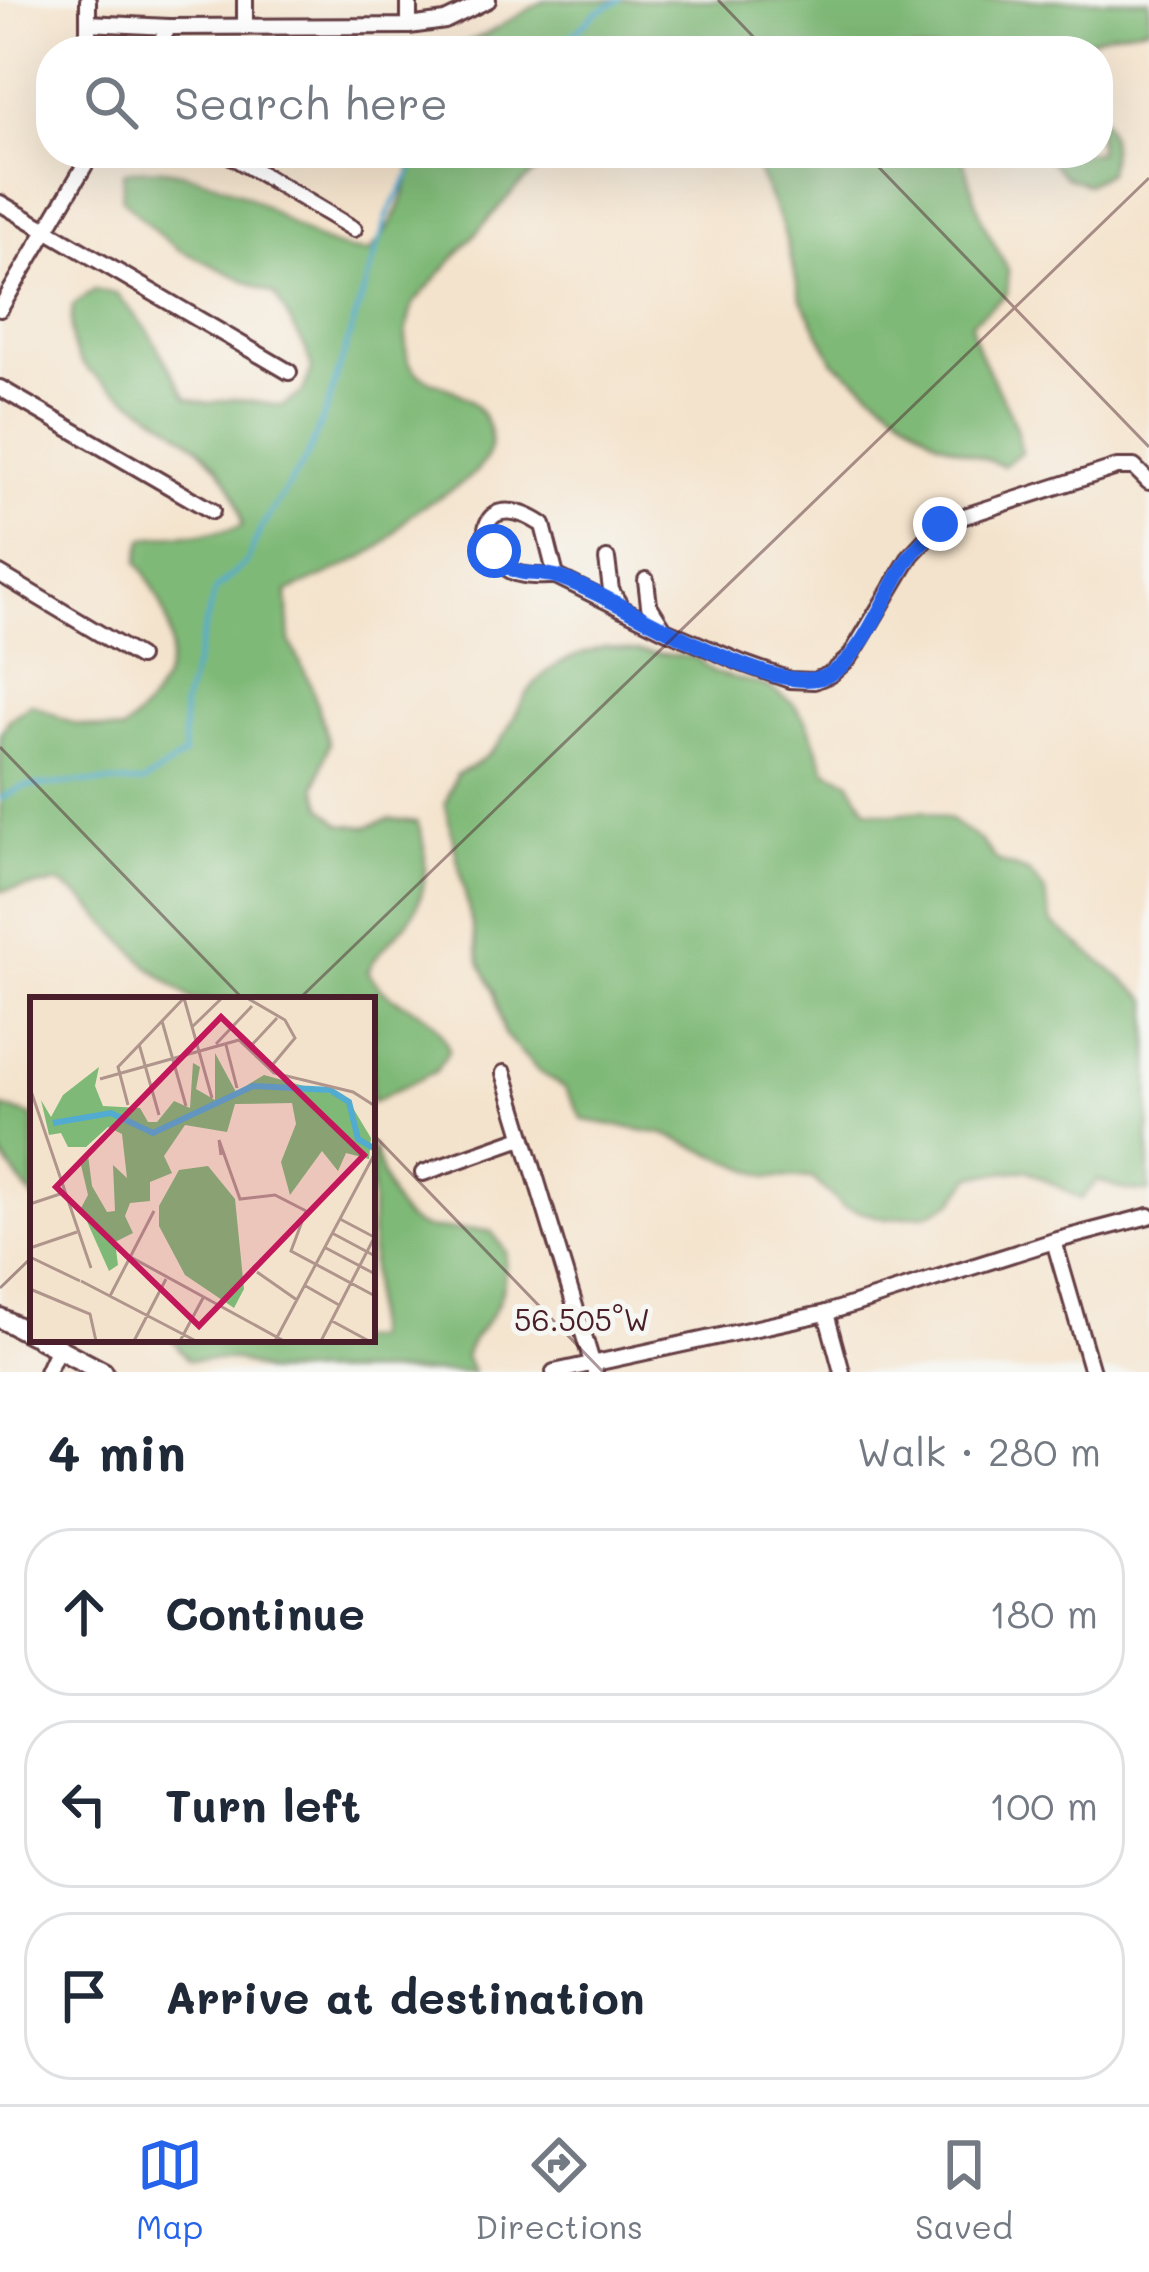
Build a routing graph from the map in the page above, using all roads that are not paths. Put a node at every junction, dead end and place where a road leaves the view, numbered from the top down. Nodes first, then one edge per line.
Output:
1 (88, 0) edge
2 (245, 0) edge
3 (409, 0) edge
4 (488, 0) edge
5 (88, 23) junction
6 (409, 26) junction
7 (170, 27) junction
8 (245, 27) junction
9 (88, 36) edge
10 (164, 36) edge
11 (83, 168) edge
12 (251, 168) edge
13 (0, 203) edge
14 (354, 229) dead end
15 (47, 231) junction
16 (0, 309) edge
17 (289, 372) dead end
18 (0, 388) edge
19 (1149, 482) edge
20 (212, 511) dead end
21 (607, 559) dead end
22 (0, 574) edge
23 (556, 576) junction
24 (646, 580) dead end
25 (648, 599) junction
26 (626, 611) junction
27 (665, 631) junction
28 (139, 657) dead end
29 (504, 1073) dead end
30 (522, 1138) junction
31 (423, 1173) dead end
32 (1149, 1216) edge
33 (1054, 1240) junction
34 (826, 1313) junction
35 (0, 1318) edge
36 (30, 1334) edge
37 (44, 1342) edge
38 (46, 1342) edge
39 (594, 1369) edge
40 (46, 1372) edge
41 (104, 1372) edge
42 (554, 1372) edge
43 (842, 1372) edge
44 (1092, 1372) edge

1 - 5 street
2 - 8 street
3 - 6 street
4 - 6 street
5 - 7 street
5 - 9 street
6 - 8 street
7 - 8 street
7 - 10 street
11 - 15 street
12 - 14 street
13 - 15 street
15 - 16 street
15 - 17 street
18 - 20 street
19 - 27 street
21 - 26 street
22 - 28 street
23 - 23 street
23 - 26 street
24 - 25 street
25 - 26 street
25 - 27 street
26 - 27 street
29 - 30 street
30 - 31 street
30 - 39 street
32 - 33 street
33 - 34 street
33 - 44 street
34 - 39 street
34 - 43 street
35 - 36 main road
37 - 40 street
38 - 41 main road
39 - 42 street

